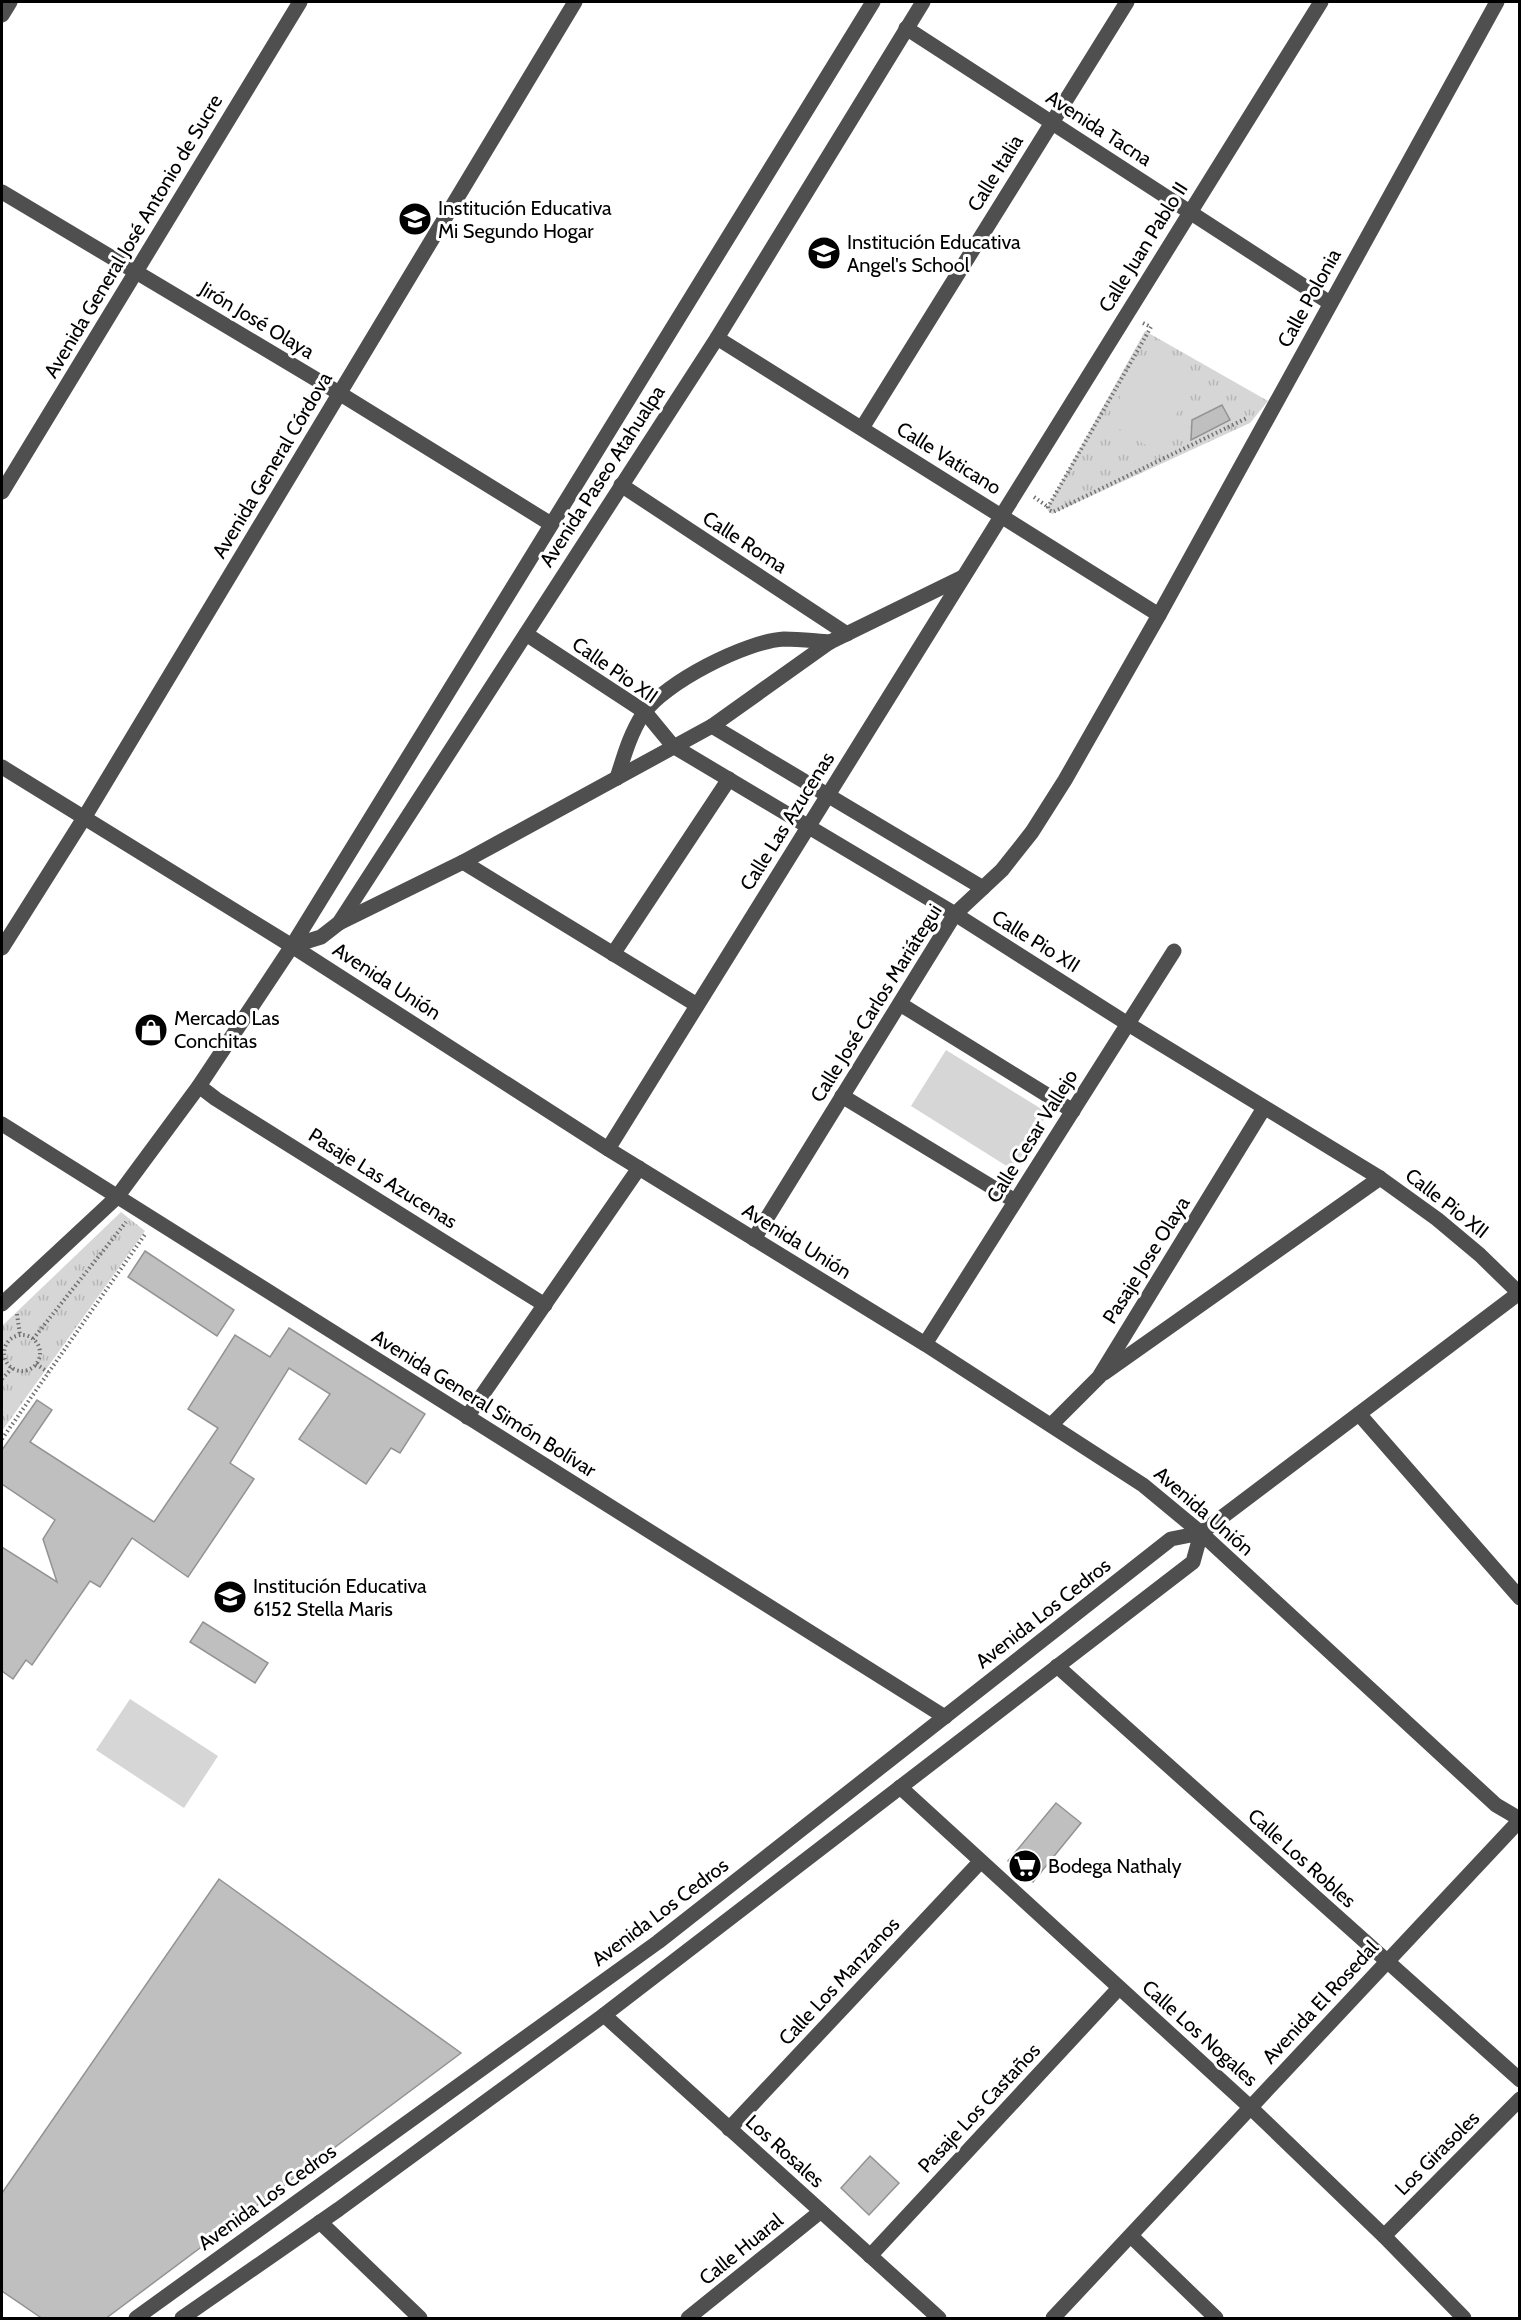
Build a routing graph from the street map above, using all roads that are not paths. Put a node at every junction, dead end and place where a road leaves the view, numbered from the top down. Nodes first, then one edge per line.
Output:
1 (10, 2) edge
2 (300, 2) edge
3 (575, 2) edge
4 (923, 2) edge
5 (1127, 2) edge
6 (1321, 2) edge
7 (1497, 2) edge
8 (869, 3) edge
9 (2, 15) edge
10 (906, 28) junction
11 (1052, 123) junction
12 (2, 192) edge
13 (1190, 212) junction
14 (136, 272) junction
15 (1330, 303) junction
16 (717, 338) junction
17 (339, 393) junction
18 (862, 428) junction
19 (621, 485) junction
20 (2, 492) edge
21 (1001, 516) junction
22 (551, 524) junction
23 (963, 577) junction
24 (1159, 615) junction
25 (526, 634) junction
26 (847, 634) junction
27 (830, 642) junction
28 (645, 712) junction
29 (712, 726) junction
30 (674, 746) junction
31 (2, 767) edge
32 (617, 778) junction
33 (729, 779) junction
34 (828, 795) junction
35 (84, 818) junction
36 (808, 826) junction
37 (463, 862) junction
38 (983, 888) junction
39 (955, 915) junction
40 (339, 923) junction
41 (292, 946) junction
42 (2, 948) edge
43 (1174, 951) dead end
44 (613, 954) junction
45 (900, 1004) junction
46 (697, 1005) junction
47 (1128, 1024) junction
48 (199, 1086) junction
49 (842, 1096) junction
50 (1264, 1108) junction
51 (1073, 1111) junction
52 (2, 1124) edge
53 (608, 1149) junction
54 (639, 1168) junction
55 (1380, 1178) junction
56 (117, 1197) junction
57 (1015, 1201) junction
58 (754, 1239) junction
59 (1519, 1294) edge
60 (2, 1304) edge
61 (545, 1305) junction
62 (925, 1344) junction
63 (1099, 1377) junction
64 (1359, 1413) junction
65 (467, 1417) junction
66 (1052, 1424) junction
67 (1201, 1533) junction
68 (1520, 1598) edge
69 (1057, 1666) junction
70 (945, 1717) junction
71 (900, 1787) junction
72 (1520, 1819) edge
73 (980, 1862) junction
74 (1387, 1962) junction
75 (1119, 1988) junction
76 (604, 2015) junction
77 (1520, 2080) edge
78 (1520, 2099) edge
79 (1250, 2107) junction
80 (729, 2129) junction
81 (820, 2212) junction
82 (320, 2222) junction
83 (1131, 2236) junction
84 (1384, 2236) junction
85 (870, 2256) junction
86 (136, 2319) edge
87 (182, 2319) edge
88 (420, 2319) edge
89 (688, 2319) edge
90 (939, 2319) edge
91 (1053, 2319) edge
92 (1216, 2319) edge
93 (1464, 2319) edge

1 - 9 street
2 - 14 street, Avenida General José Antonio de Sucre
3 - 17 street, Avenida General Córdova
4 - 10 street, Avenida Paseo Atahualpa
5 - 11 street, Calle Italia
6 - 13 street, Calle Juan Pablo II
7 - 15 street, Calle Polonia
8 - 22 street, Avenida Paseo Atahualpa
10 - 11 street, Avenida Tacna
10 - 16 street, Avenida Paseo Atahualpa
11 - 13 street, Avenida Tacna
11 - 18 street, Calle Italia
12 - 14 street, Jirón José Olaya
13 - 15 street, Avenida Tacna
13 - 21 street, Calle Juan Pablo II
14 - 17 street, Jirón José Olaya
14 - 20 street, Avenida General José Antonio de Sucre
15 - 24 street, Calle Polonia
16 - 18 street, Calle Vaticano
16 - 19 street, Avenida Paseo Atahualpa
17 - 22 street, Jirón José Olaya
17 - 35 street, Avenida General Córdova
18 - 21 street, Calle Vaticano
19 - 25 street, Avenida Paseo Atahualpa
19 - 26 street, Calle Roma
21 - 23 street, Calle Las Azucenas
21 - 24 street, Calle Vaticano
22 - 41 street, Avenida Paseo Atahualpa
23 - 26 street
23 - 34 street, Calle Las Azucenas
24 - 38 street, Calle José Carlos Mariátegui
25 - 28 street, Calle Pio XII
25 - 40 street, Avenida Paseo Atahualpa
26 - 27 street
27 - 28 street
27 - 29 street
28 - 30 street, Calle Pio XII
28 - 32 street
29 - 30 street
29 - 34 street, Calle Pio XII
30 - 32 street
30 - 33 street, Calle Pio XII
31 - 35 street, Avenida Unión
32 - 37 street
33 - 36 street, Calle Pio XII
33 - 44 street
34 - 36 street, Calle Las Azucenas
34 - 38 street, Calle Pio XII
35 - 41 street, Avenida Unión
35 - 42 street, Avenida General Córdova
36 - 39 street, Calle Pio XII
36 - 46 street, Calle Las Azucenas
37 - 40 street
37 - 44 street
38 - 39 street, Calle José Carlos Mariátegui
39 - 45 street, Calle José Carlos Mariátegui
39 - 47 street, Calle Pio XII
40 - 41 street, Avenida Paseo Atahualpa
41 - 48 street, Avenida Paseo Atahualpa
41 - 53 street, Avenida Unión
43 - 47 street, Calle Cesar Vallejo
44 - 46 street
45 - 49 street, Calle José Carlos Mariátegui
45 - 51 street
46 - 53 street, Calle Las Azucenas
47 - 50 street, Calle Pio XII
47 - 51 street, Calle Cesar Vallejo
48 - 56 street, Avenida Paseo Atahualpa
48 - 61 street, Pasaje Las Azucenas
49 - 57 street
49 - 58 street, Calle José Carlos Mariátegui
50 - 55 street, Calle Pio XII
50 - 63 street, Pasaje Jose Olaya
51 - 57 street, Calle Cesar Vallejo
52 - 56 street, Avenida General Simón Bolívar
53 - 54 street, Avenida Unión
54 - 58 street, Avenida Unión
54 - 61 street
55 - 59 street, Calle Pio XII
55 - 63 street
56 - 60 street, Avenida Paseo Atahualpa
56 - 65 street, Avenida General Simón Bolívar
57 - 62 street, Calle Cesar Vallejo
58 - 62 street, Avenida Unión
59 - 64 street, Avenida Los Cedros
61 - 65 street
62 - 66 street, Avenida Unión
63 - 66 street, Pasaje Jose Olaya
64 - 67 street, Avenida Los Cedros
64 - 68 street
65 - 70 street, Avenida General Simón Bolívar
66 - 67 street, Avenida Unión
67 - 69 street
67 - 70 street, Avenida Los Cedros
67 - 72 street, Avenida Unión
69 - 71 street
69 - 74 street, Calle Los Robles
70 - 86 street, Avenida Los Cedros
71 - 73 street, Calle Los Nogales
71 - 76 street
72 - 74 street, Avenida El Rosedal
73 - 75 street, Calle Los Nogales
73 - 80 street, Calle Los Manzanos
74 - 77 street, Calle Los Robles
74 - 79 street, Avenida El Rosedal
75 - 79 street, Calle Los Nogales
75 - 85 street, Pasaje Los Castaños
76 - 80 street, Los Rosales
76 - 82 street
78 - 84 street, Los Girasoles
79 - 83 street, Avenida El Rosedal
79 - 84 street, Calle Los Nogales
80 - 81 street, Los Rosales
81 - 85 street, Los Rosales
81 - 89 street, Calle Huaral
82 - 87 street
82 - 88 street
83 - 91 street, Avenida El Rosedal
83 - 92 street
84 - 93 street, Calle Los Nogales
85 - 90 street, Los Rosales

